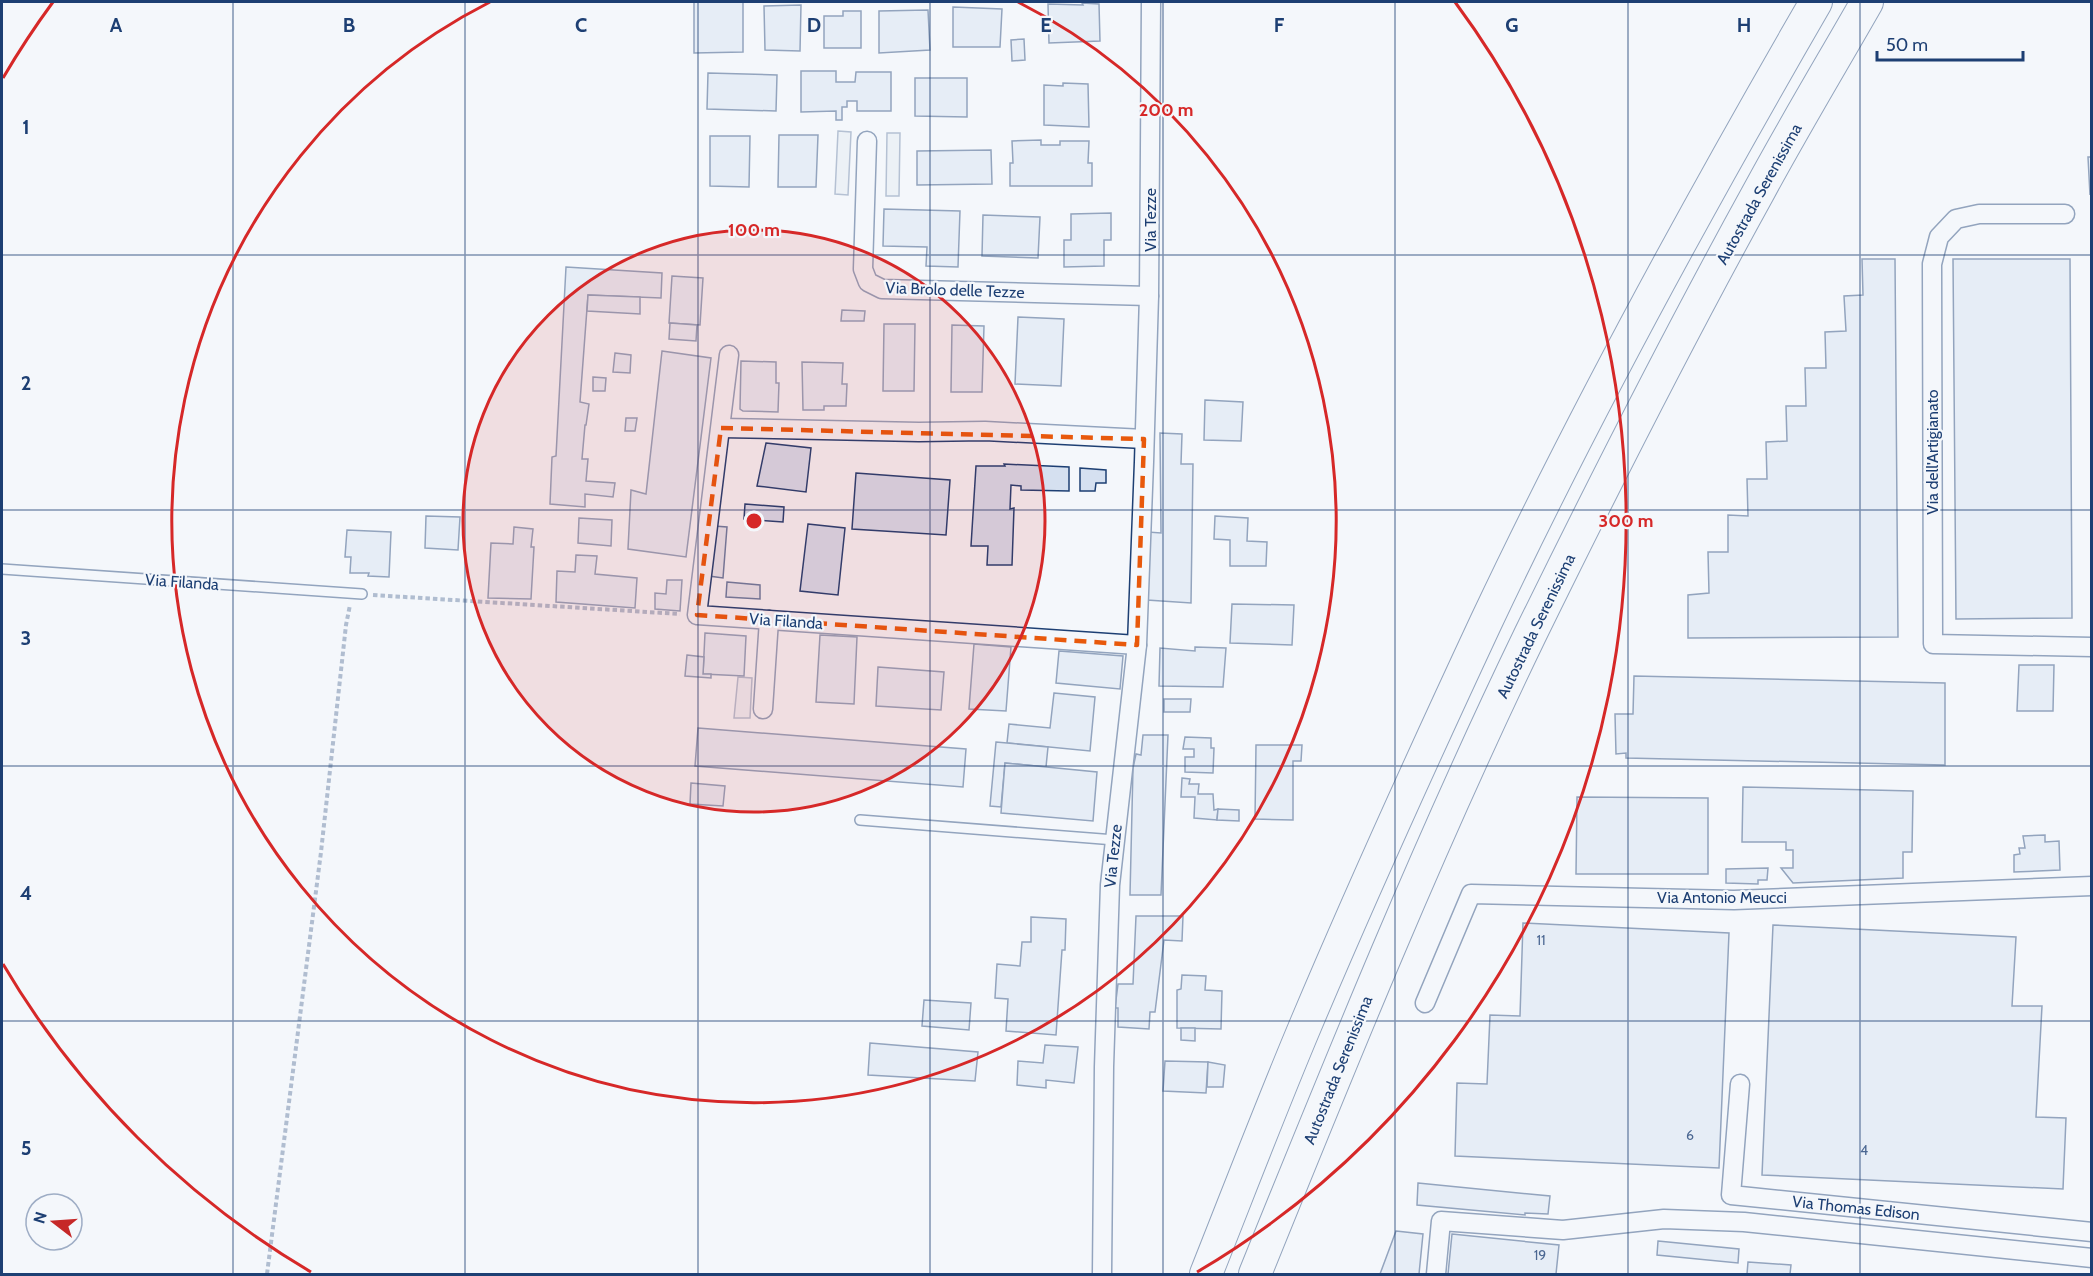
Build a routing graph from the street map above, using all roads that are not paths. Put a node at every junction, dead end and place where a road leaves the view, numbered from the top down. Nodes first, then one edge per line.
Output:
1 (1150, 2) edge
2 (1816, 2) edge
3 (1868, 2) edge
4 (867, 141) dead end
5 (2065, 214) dead end
6 (1149, 296) junction
7 (729, 355) dead end
8 (721, 428) junction
9 (1144, 439) junction
10 (2, 569) edge
11 (362, 594) road end
12 (769, 620) junction
13 (1137, 645) junction
14 (2091, 647) edge
15 (763, 709) dead end
16 (860, 820) dead end
17 (1115, 840) junction
18 (2091, 886) edge
19 (1425, 1003) dead end
20 (1740, 1084) dead end
21 (2091, 1232) edge
22 (2091, 1258) edge
23 (1102, 1275) edge
24 (1206, 1275) edge
25 (1255, 1275) edge
26 (1436, 1275) edge

1 - 6 street, Via Tezze
2 - 24 highway
3 - 25 highway, Autostrada Serenissima
4 - 6 street, Via Brolo delle Tezze
5 - 14 street, Via dell'Artigianato
6 - 9 street, Via Tezze
7 - 8 street
8 - 9 street
8 - 12 street, Via Filanda
9 - 13 street, Via Tezze
10 - 11 lane, Via Filanda
12 - 13 street, Via Filanda
12 - 15 street
13 - 17 street, Via Tezze
16 - 17 lane
17 - 23 street, Via Tezze
18 - 19 street, Via Antonio Meucci
20 - 21 street, Via Thomas Edison
22 - 26 street

